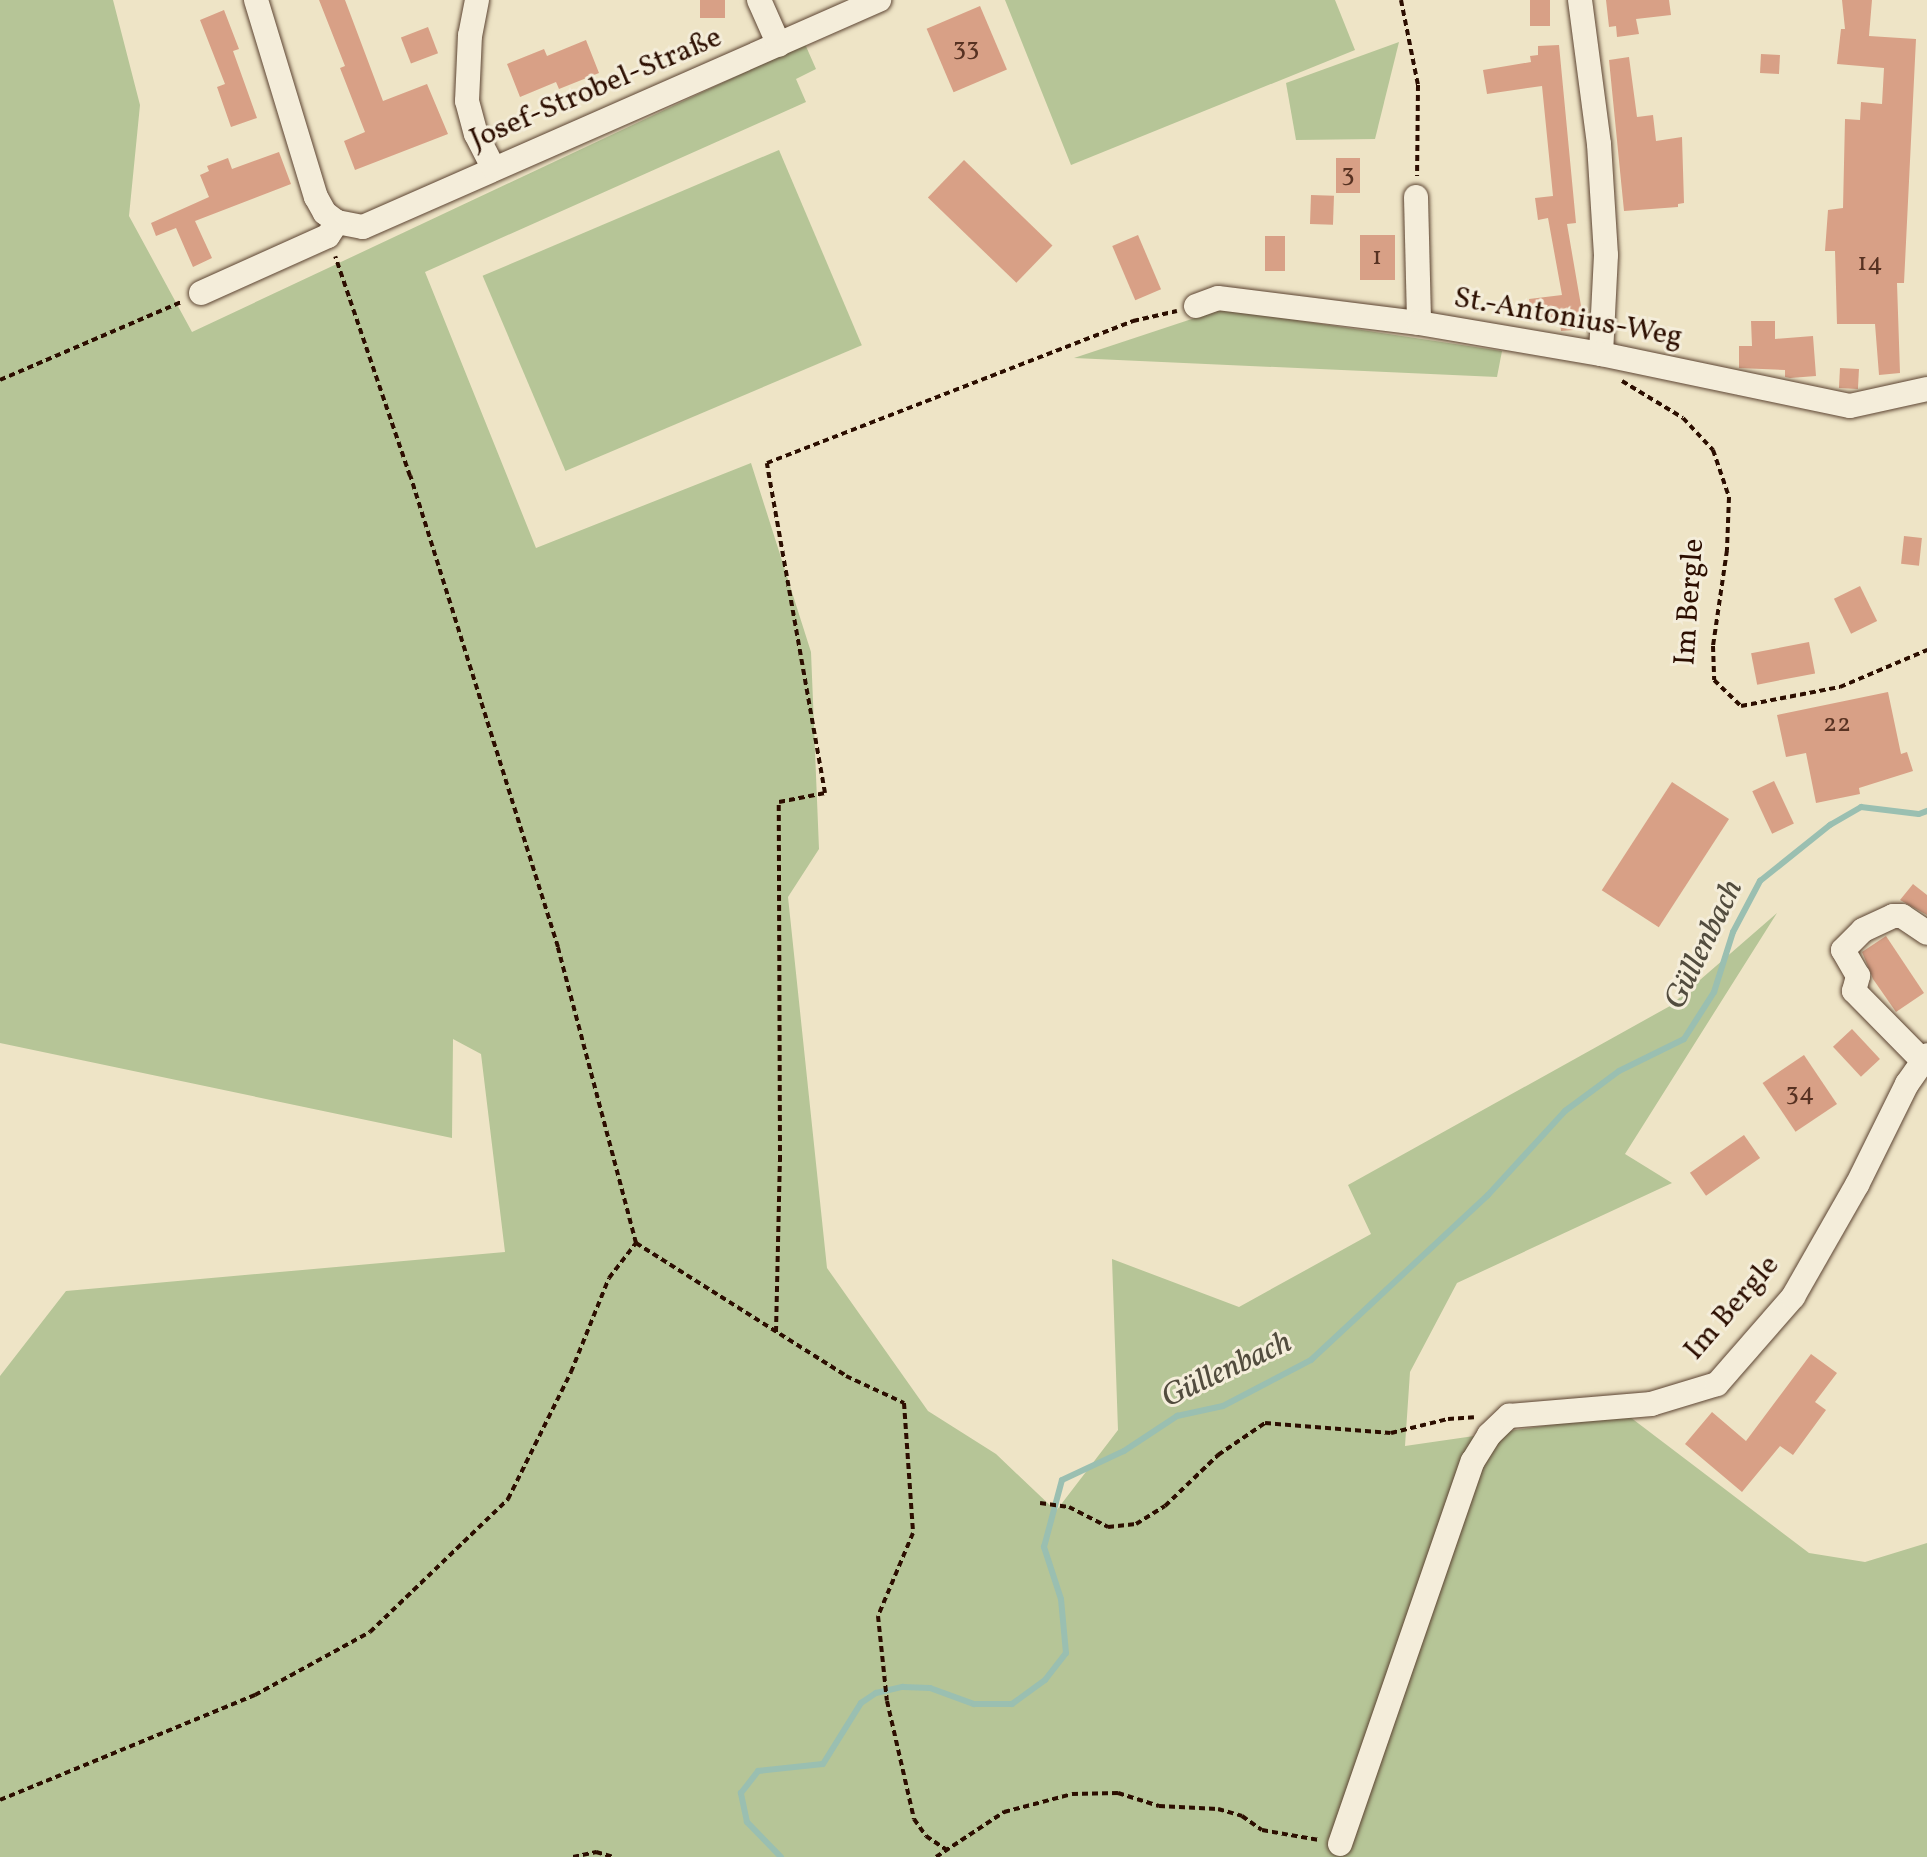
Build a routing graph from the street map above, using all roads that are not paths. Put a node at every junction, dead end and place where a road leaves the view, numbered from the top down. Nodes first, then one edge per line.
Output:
1 (256, 0) edge
2 (477, 0) edge
3 (759, 0) edge
4 (879, 0) edge
5 (1580, 0) edge
6 (779, 45) junction
7 (493, 168) junction
8 (1416, 197) road end
9 (333, 229) junction
10 (201, 293) road end
11 (1196, 306) road end
12 (1419, 323) junction
13 (1601, 354) junction
14 (1927, 389) edge
15 (1927, 933) edge
16 (1924, 1057) edge
17 (1340, 1844) road end

1 - 9 street
2 - 7 street
3 - 6 street
4 - 6 street, Josef-Strobel-Straße
5 - 13 street
6 - 7 street, Josef-Strobel-Straße
7 - 9 street, Josef-Strobel-Straße
8 - 12 street
9 - 10 street
11 - 12 street, St.-Antonius-Weg
12 - 13 street, St.-Antonius-Weg
13 - 14 street, St.-Antonius-Weg
15 - 16 street
16 - 17 street, Im Bergle

